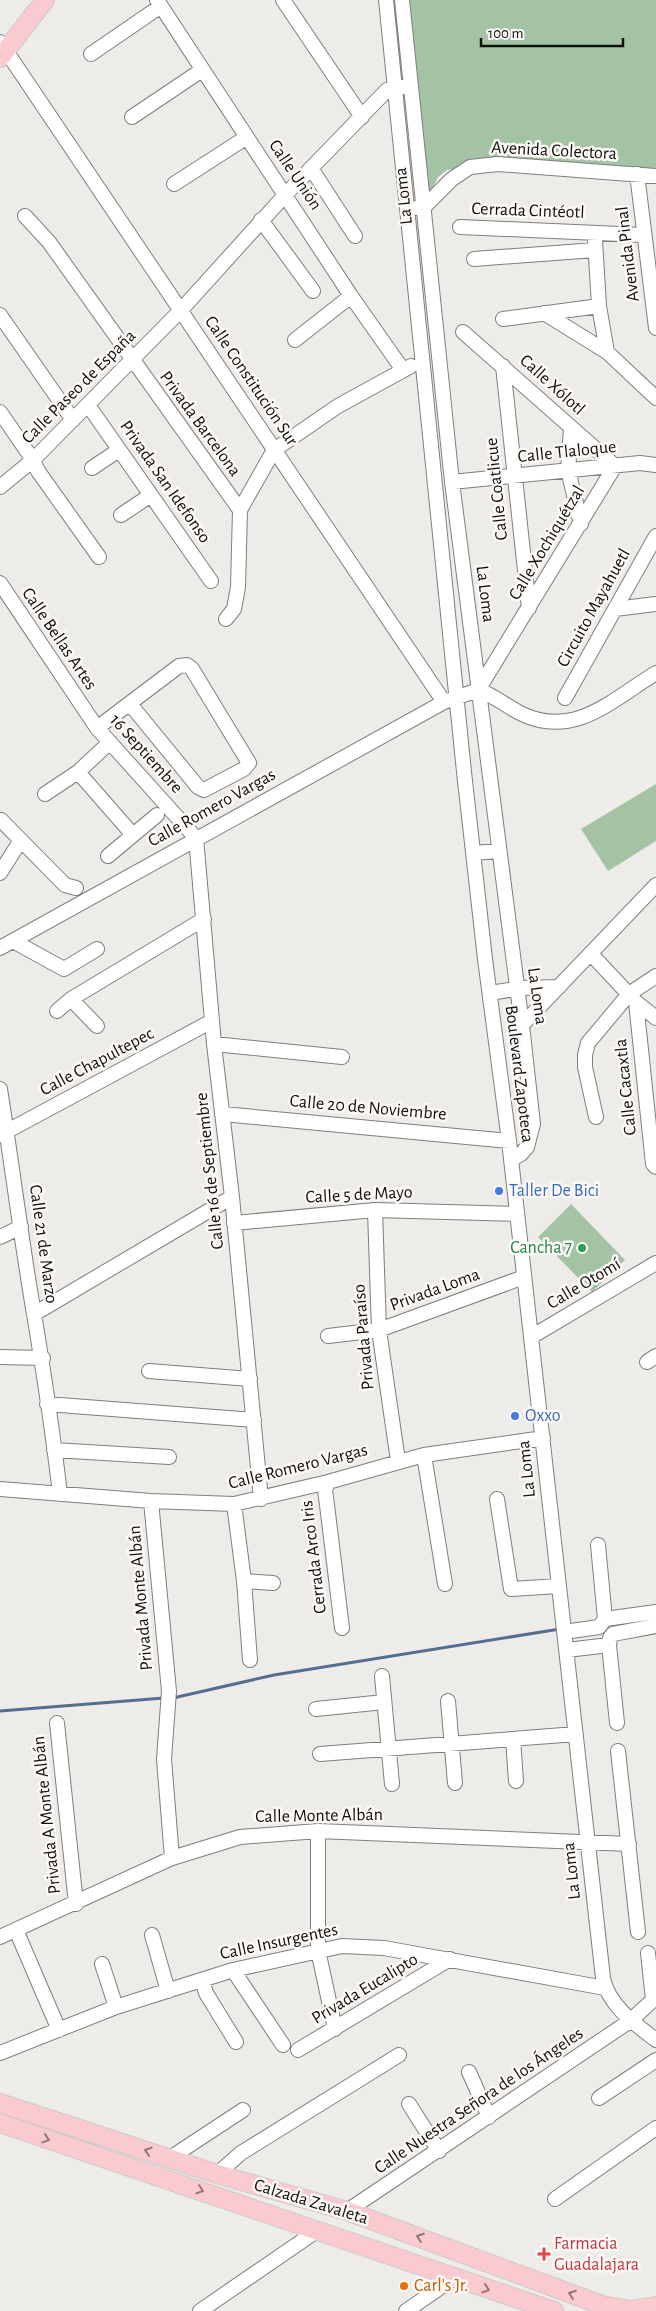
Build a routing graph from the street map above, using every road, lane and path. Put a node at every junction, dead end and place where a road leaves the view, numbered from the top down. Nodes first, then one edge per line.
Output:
1 (45, 0) edge
2 (283, 0) edge
3 (386, 0) edge
4 (402, 0) edge
5 (159, 3) edge
6 (2, 50) edge
7 (90, 54) dead end
8 (202, 70) junction
9 (396, 87) junction
10 (411, 87) junction
11 (132, 117) dead end
12 (362, 117) junction
13 (246, 137) junction
14 (311, 168) junction
15 (637, 174) junction
16 (656, 176) edge
17 (174, 184) dead end
18 (286, 194) junction
19 (424, 206) junction
20 (406, 211) junction
21 (25, 216) dead end
22 (261, 220) junction
23 (460, 227) dead end
24 (595, 232) junction
25 (356, 236) dead end
26 (648, 238) edge
27 (595, 250) junction
28 (474, 259) dead end
29 (313, 291) dead end
30 (351, 296) junction
31 (654, 299) edge
32 (599, 306) junction
33 (181, 310) junction
34 (544, 313) junction
35 (0, 314) edge
36 (503, 319) dead end
37 (656, 328) edge
38 (463, 332) dead end
39 (295, 340) dead end
40 (607, 352) junction
41 (438, 353) junction
42 (131, 360) junction
43 (422, 360) junction
44 (503, 366) junction
45 (403, 370) junction
46 (656, 398) edge
47 (88, 405) junction
48 (0, 412) edge
49 (73, 420) junction
50 (571, 429) junction
51 (119, 450) junction
52 (274, 450) junction
53 (33, 460) junction
54 (656, 465) edge
55 (616, 466) junction
56 (92, 468) dead end
57 (568, 470) junction
58 (514, 476) junction
59 (452, 482) junction
60 (0, 487) edge
61 (151, 495) junction
62 (240, 510) junction
63 (120, 515) dead end
64 (580, 524) junction
65 (654, 542) edge
66 (99, 557) dead end
67 (211, 581) dead end
68 (2, 590) edge
69 (656, 604) edge
70 (529, 608) junction
71 (615, 609) junction
72 (226, 619) dead end
73 (656, 673) edge
74 (478, 690) junction
75 (566, 698) dead end
76 (450, 700) junction
77 (130, 704) junction
78 (88, 716) joint
79 (97, 728) junction
80 (110, 742) junction
81 (78, 772) junction
82 (45, 794) dead end
83 (157, 815) dead end
84 (1, 820) edge
85 (133, 835) junction
86 (196, 838) junction
87 (21, 840) junction
88 (499, 851) junction
89 (473, 852) junction
90 (108, 856) dead end
91 (0, 873) edge
92 (656, 885) edge
93 (76, 888) dead end
94 (204, 919) junction
95 (13, 941) junction
96 (0, 948) edge
97 (97, 949) dead end
98 (591, 954) junction
99 (656, 976) edge
100 (559, 987) junction
101 (517, 988) junction
102 (490, 993) junction
103 (633, 998) junction
104 (71, 999) junction
105 (57, 1011) dead end
106 (654, 1017) edge
107 (212, 1021) junction
108 (522, 1025) junction
109 (97, 1026) dead end
110 (214, 1044) junction
111 (342, 1057) dead end
112 (0, 1089) edge
113 (223, 1114) junction
114 (596, 1117) dead end
115 (4, 1134) edge
116 (510, 1141) junction
117 (511, 1160) junction
118 (656, 1167) edge
119 (232, 1197) junction
120 (376, 1210) junction
121 (516, 1214) junction
122 (234, 1223) junction
123 (22, 1227) junction
124 (0, 1237) edge
125 (656, 1263) edge
126 (524, 1277) junction
127 (34, 1314) junction
128 (378, 1330) junction
129 (328, 1336) dead end
130 (531, 1337) junction
131 (0, 1357) edge
132 (43, 1358) junction
133 (149, 1371) dead end
134 (250, 1379) junction
135 (47, 1404) junction
136 (254, 1420) junction
137 (542, 1438) junction
138 (54, 1450) junction
139 (424, 1455) junction
140 (169, 1457) dead end
141 (398, 1461) junction
142 (328, 1482) junction
143 (0, 1489) edge
144 (60, 1494) junction
145 (262, 1499) junction
146 (497, 1499) dead end
147 (151, 1501) junction
148 (234, 1504) junction
149 (598, 1545) dead end
150 (244, 1581) junction
151 (273, 1583) dead end
152 (445, 1584) dead end
153 (559, 1586) junction
154 (656, 1612) edge
155 (605, 1619) junction
156 (656, 1626) edge
157 (342, 1628) dead end
158 (564, 1632) junction
159 (609, 1645) junction
160 (567, 1650) junction
161 (250, 1660) dead end
162 (382, 1676) dead end
163 (448, 1701) dead end
164 (384, 1702) junction
165 (316, 1710) dead end
166 (617, 1722) dead end
167 (57, 1723) dead end
168 (576, 1734) junction
169 (513, 1740) junction
170 (452, 1744) junction
171 (389, 1749) junction
172 (618, 1751) dead end
173 (320, 1754) dead end
174 (516, 1782) dead end
175 (455, 1783) dead end
176 (392, 1784) dead end
177 (318, 1831) junction
178 (588, 1841) junction
179 (628, 1844) junction
180 (172, 1858) junction
181 (76, 1904) junction
182 (16, 1930) junction
183 (638, 1932) dead end
184 (152, 1935) dead end
185 (0, 1937) edge
186 (318, 1950) junction
187 (648, 1954) dead end
188 (450, 1960) junction
189 (102, 1964) dead end
190 (233, 1970) junction
191 (202, 1980) junction
192 (605, 1988) junction
193 (168, 1991) junction
194 (116, 2007) junction
195 (630, 2021) junction
196 (335, 2029) junction
197 (59, 2030) junction
198 (656, 2040) edge
199 (236, 2042) dead end
200 (283, 2045) dead end
201 (298, 2050) dead end
202 (0, 2053) edge
203 (399, 2055) dead end
204 (656, 2060) edge
205 (469, 2072) dead end
206 (599, 2098) dead end
207 (0, 2103) edge
208 (409, 2104) dead end
209 (243, 2110) dead end
210 (489, 2117) junction
211 (0, 2123) edge
212 (656, 2128) edge
213 (439, 2151) junction
214 (170, 2158) junction
215 (218, 2174) junction
216 (555, 2200) dead end
217 (347, 2211) junction
218 (377, 2222) junction
219 (318, 2230) junction
220 (368, 2248) junction
221 (454, 2278) junction
222 (601, 2305) junction
223 (656, 2306) edge
224 (200, 2311) edge
225 (406, 2311) edge
226 (554, 2311) edge
227 (618, 2311) edge

1 - 6 main road
2 - 12 street
3 - 9 street, Boulevard Zapoteca
4 - 10 street, La Loma
5 - 7 street
5 - 8 street, Calle Unión
6 - 33 street, Calle Constitución Sur
8 - 11 street
8 - 13 street, Calle Unión
9 - 10 street
9 - 12 street, Calle Paseo de España
9 - 20 street, Boulevard Zapoteca
10 - 19 street, La Loma
12 - 14 street, Calle Paseo de España
13 - 17 street
13 - 18 street, Calle Unión
14 - 18 street, Calle Paseo de España
14 - 25 street
15 - 16 street, Avenida Colectora
15 - 19 street, Avenida Colectora
15 - 26 street, Avenida Pinal
18 - 22 street, Calle Paseo de España
18 - 30 street, Calle Unión
19 - 20 street, Avenida Colectora
19 - 41 street, La Loma
20 - 43 street, Boulevard Zapoteca
21 - 42 street, Privada Barcelona
22 - 29 street
22 - 33 street, Calle Paseo de España
23 - 24 street, Cerrada Cintéotl
24 - 26 street, Cerrada Cintéotl
24 - 27 street, Cerrada Cintéotl
26 - 31 street, Avenida Pinal
27 - 28 street
27 - 32 street, Cerrada Cintéotl
30 - 39 street
30 - 45 street, Calle Unión
31 - 37 street, Avenida Pinal
32 - 34 street
32 - 40 street, Cerrada Cintéotl
33 - 42 street, Calle Paseo de España
33 - 52 street, Calle Constitución Sur
34 - 36 street
34 - 40 street
35 - 49 street
38 - 44 street, Calle Xólotl
40 - 46 street
41 - 43 street
41 - 59 street, La Loma
42 - 47 street, Calle Paseo de España
42 - 62 street, Privada Barcelona
43 - 45 street
43 - 76 street, Boulevard Zapoteca
44 - 50 street, Calle Xólotl
44 - 58 street, Calle Coatlicue
45 - 52 street
47 - 49 street, Calle Paseo de España
47 - 51 street, Privada San Idefonso
48 - 53 street
49 - 53 street, Calle Paseo de España
50 - 55 street, Calle Xólotl
50 - 57 street
51 - 56 street
51 - 61 street, Privada San Idefonso
52 - 62 street
52 - 76 street, Calle Constitución Sur
53 - 60 street, Calle Paseo de España
53 - 66 street
54 - 55 street, Calle Tlaloque
55 - 57 street, Calle Tlaloque
55 - 64 street, Calle Xochiquétzal
57 - 58 street, Calle Tlaloque
57 - 64 street
58 - 59 street, Calle Tlaloque
58 - 70 street, Calle Coatlicue
59 - 74 street, La Loma
61 - 63 street
61 - 67 street, Privada San Idefonso
62 - 72 street
64 - 70 street, Calle Xochiquétzal
65 - 71 street, Circuito Mayahuetl
68 - 78 street, Calle Bellas Artes
69 - 71 street
70 - 74 street, Calle Xochiquétzal
71 - 75 street, Circuito Mayahuetl
73 - 74 street
74 - 76 street
74 - 88 street, La Loma
76 - 86 street, Calle Romero Vargas
76 - 89 street, Boulevard Zapoteca
77 - 77 street
77 - 79 street
78 - 79 street, 16 Septiembre
79 - 80 street, 16 Septiembre
80 - 81 street
80 - 86 street, 16 Septiembre
81 - 82 street
81 - 85 street
83 - 85 street
84 - 87 street
85 - 90 street
86 - 94 street, Calle 16 de Septiembre
86 - 95 street, Calle Romero Vargas
87 - 91 street
87 - 93 street
88 - 89 street
88 - 101 street, La Loma
89 - 102 street, Boulevard Zapoteca
92 - 98 street
94 - 104 street
94 - 107 street, Calle 16 de Septiembre
95 - 96 street, Calle Romero Vargas
95 - 97 street
98 - 100 street
98 - 103 street
99 - 103 street
100 - 101 street
100 - 108 street
101 - 102 street
101 - 108 street, La Loma
102 - 116 street, Boulevard Zapoteca
103 - 106 street
103 - 114 street
103 - 118 street, Calle Cacaxtla
104 - 105 street
104 - 109 street
107 - 110 street, Calle 16 de Septiembre
107 - 115 street, Calle Chapultepec
108 - 117 street, La Loma
110 - 111 street
110 - 113 street, Calle 16 de Septiembre
112 - 115 street, Calle 21 de Marzo
113 - 116 street, Calle 20 de Noviembre
113 - 119 street, Calle 16 de Septiembre
115 - 123 street, Calle 21 de Marzo
116 - 117 street, Boulevard Zapoteca
117 - 121 street, La Loma
119 - 122 street, Calle 16 de Septiembre
119 - 127 street
120 - 121 street, Calle 5 de Mayo
120 - 122 street, Calle 5 de Mayo
120 - 128 street, Privada Paraíso
121 - 126 street, La Loma
122 - 134 street, Calle 16 de Septiembre
123 - 124 street
123 - 127 street, Calle 21 de Marzo
125 - 130 street, Calle Otomí
126 - 128 street, Privada Loma
126 - 130 street, La Loma
127 - 132 street, Calle 21 de Marzo
128 - 129 street, Privada Loma
128 - 141 street, Privada Paraíso
130 - 137 street, La Loma
131 - 132 street
132 - 135 street, Calle 21 de Marzo
133 - 134 street
134 - 136 street, Calle 16 de Septiembre
135 - 136 street
135 - 138 street, Calle 21 de Marzo
136 - 145 street, Calle 16 de Septiembre
137 - 139 street, Calle Romero Vargas
137 - 153 street, La Loma
138 - 140 street
138 - 144 street, Calle 21 de Marzo
139 - 141 street, Calle Romero Vargas
139 - 152 street
141 - 142 street, Calle Romero Vargas
142 - 145 street, Calle Romero Vargas
142 - 157 street, Cerrada Arco Iris
143 - 144 street, Calle Romero Vargas
144 - 147 street, Calle Romero Vargas
145 - 148 street, Calle Romero Vargas
146 - 153 street
147 - 148 street, Calle Romero Vargas
147 - 180 street, Privada Monte Albán
148 - 150 street
149 - 155 street
150 - 151 street
150 - 161 street
153 - 158 street, La Loma
154 - 155 street
155 - 158 street
156 - 159 street
158 - 160 street, La Loma
159 - 160 street
159 - 166 street
160 - 168 street, La Loma
162 - 164 street
163 - 170 street
164 - 165 street
164 - 171 street
167 - 181 street, Privada A Monte Albán
168 - 169 street
168 - 178 street, La Loma
169 - 170 street
169 - 174 street
170 - 171 street
170 - 175 street
171 - 173 street
171 - 176 street
172 - 179 street
177 - 178 street, Calle Monte Albán
177 - 180 street, Calle Monte Albán
177 - 186 street
178 - 179 street, Calle Monte Albán
178 - 192 street, La Loma
179 - 183 street
180 - 181 street, Calle Monte Albán
181 - 182 street, Calle Monte Albán
182 - 185 street, Calle Monte Albán
182 - 197 street
184 - 193 street
186 - 188 street, Calle Insurgentes
186 - 190 street, Calle Insurgentes
186 - 196 street
187 - 195 street, Calle Nuestra Señora de los Ángeles
188 - 192 street, Calle Insurgentes
188 - 196 street, Privada Eucalipto
189 - 194 street
190 - 191 street, Calle Insurgentes
190 - 200 street
191 - 193 street, Calle Insurgentes
191 - 199 street
192 - 195 street
193 - 194 street, Calle Insurgentes
194 - 197 street, Calle Insurgentes
195 - 198 street
195 - 210 street, Calle Nuestra Señora de los Ángeles
196 - 201 street, Privada Eucalipto
197 - 202 street, Calle Insurgentes
203 - 215 street
204 - 206 street
205 - 210 street
214 -> 207 main road, Calzada Zavaleta
208 - 213 street
209 - 214 street
210 - 213 street, Calle Nuestra Señora de los Ángeles
211 -> 219 main road, Calzada Zavaleta
212 - 216 street
213 - 217 street, Calle Nuestra Señora de los Ángeles
214 - 215 main road, Calzada Zavaleta
215 - 217 main road, Calzada Zavaleta
217 - 218 main road, Calzada Zavaleta
218 - 220 main road
222 -> 218 main road, Calzada Zavaleta
219 - 220 main road, Calzada Zavaleta
219 - 224 street
220 - 221 main road, Calzada Zavaleta
221 - 225 street
221 -> 226 main road, Calzada Zavaleta
222 - 223 main road
222 - 227 main road, Calzada Zavaleta

